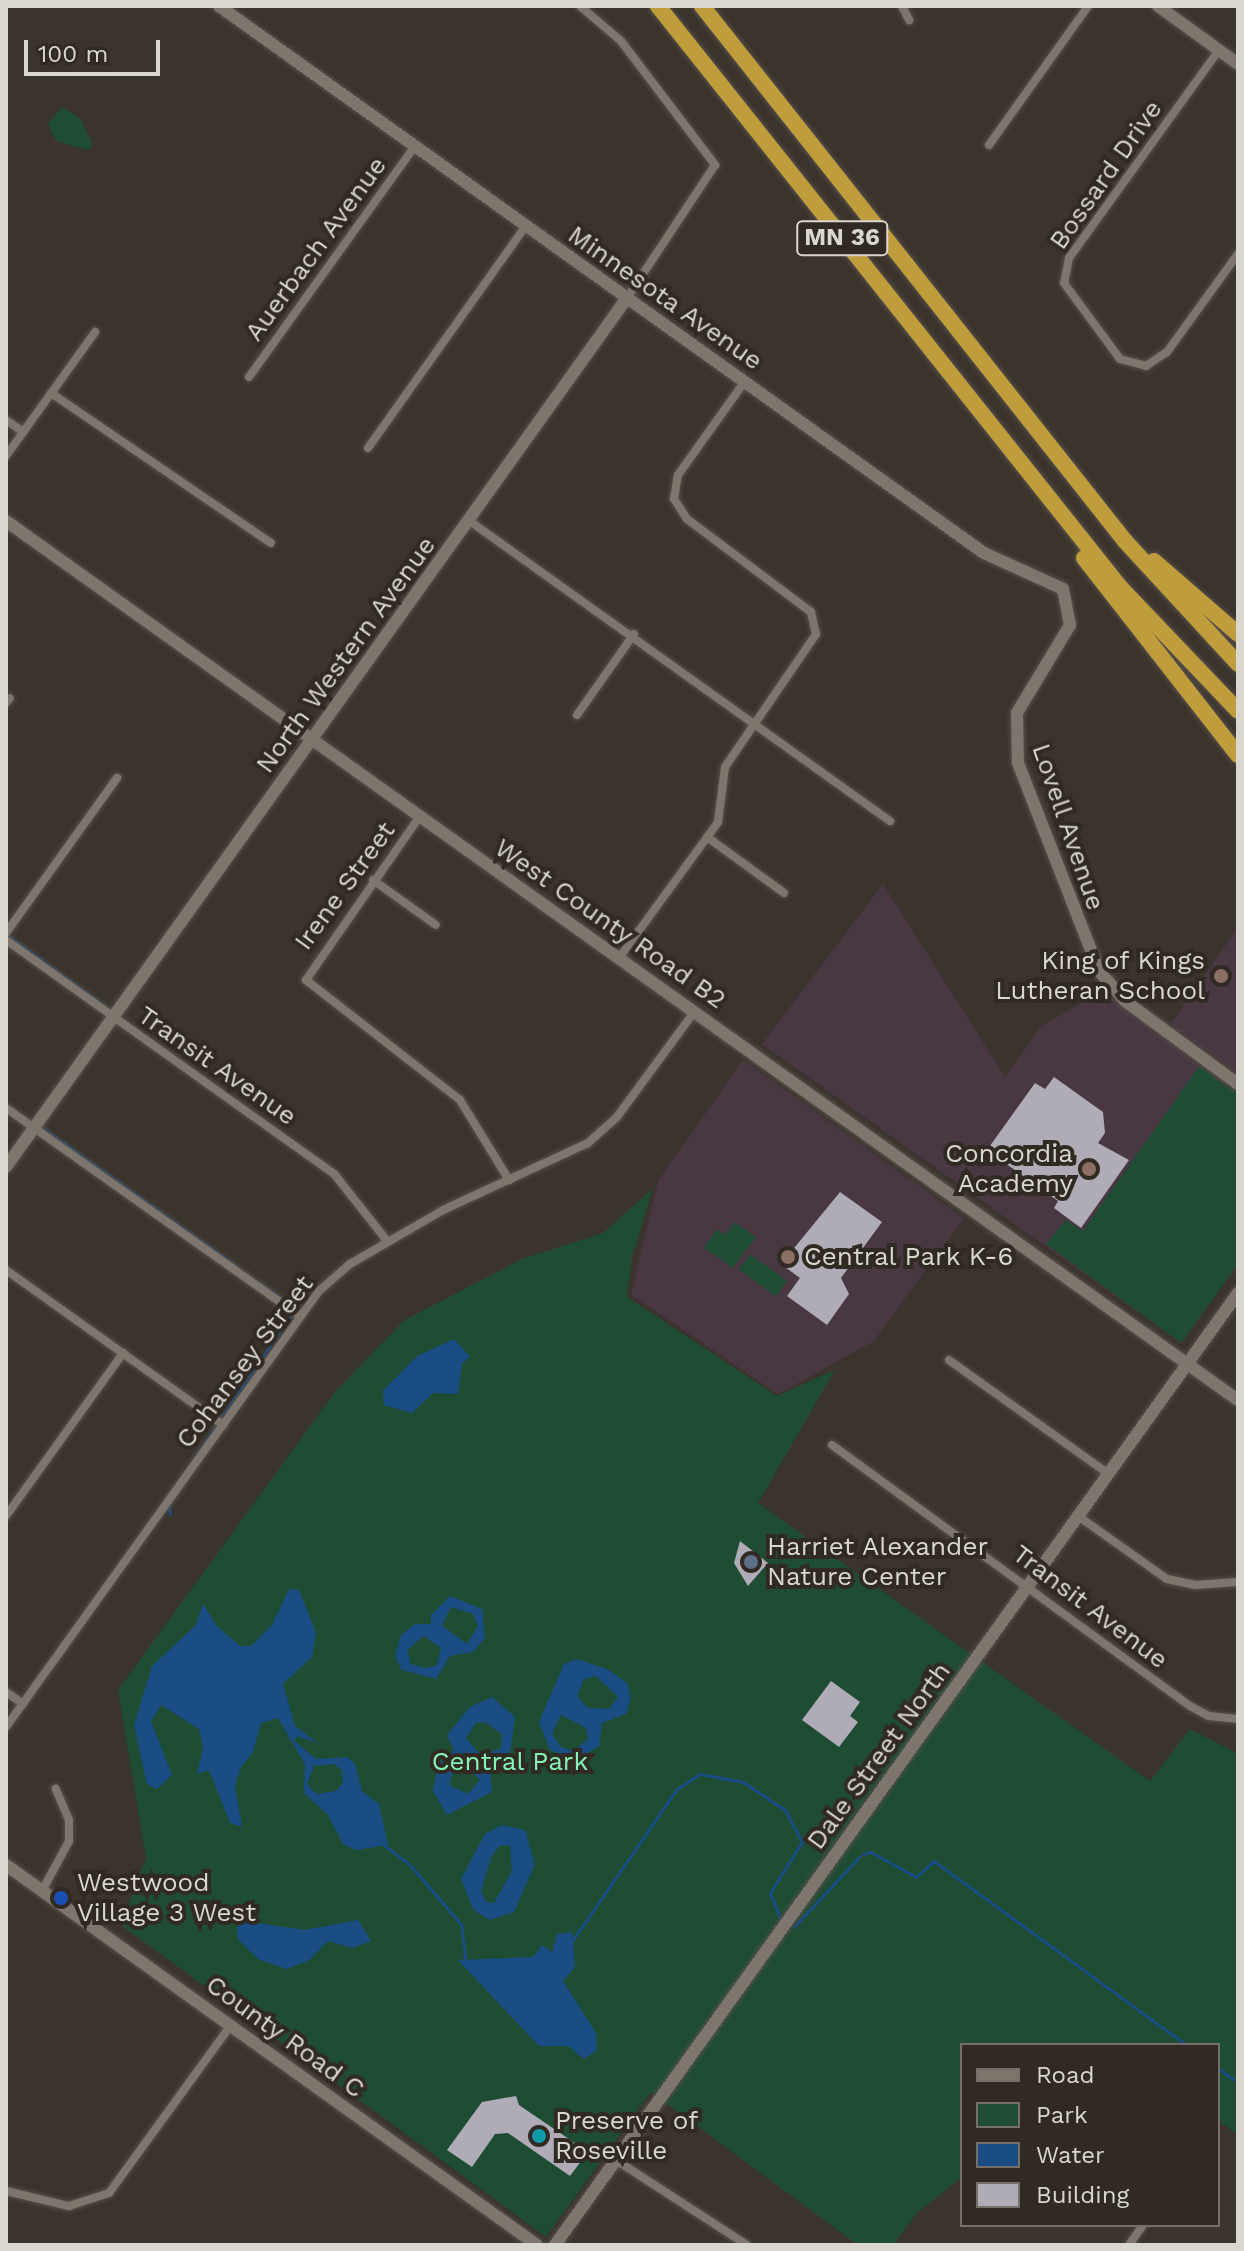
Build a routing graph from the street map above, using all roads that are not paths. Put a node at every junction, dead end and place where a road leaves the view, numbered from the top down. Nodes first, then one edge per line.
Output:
1 (219, 6) edge
2 (580, 6) edge
3 (658, 6) edge
4 (702, 6) edge
5 (902, 6) edge
6 (1088, 6) edge
7 (1158, 6) edge
8 (909, 20) dead end
9 (1219, 50) junction
10 (1238, 64) edge
11 (416, 145) junction
12 (989, 145) dead end
13 (526, 226) junction
14 (1238, 254) edge
15 (627, 298) junction
16 (95, 332) dead end
17 (249, 377) dead end
18 (745, 381) junction
19 (51, 393) junction
20 (6, 420) edge
21 (23, 432) junction
22 (368, 448) dead end
23 (1050, 448) junction
24 (6, 456) edge
25 (1026, 470) junction
26 (6, 521) edge
27 (471, 522) junction
28 (271, 543) dead end
29 (1070, 625) joint
30 (634, 634) junction
31 (1238, 634) edge
32 (1238, 664) edge
33 (1238, 711) edge
34 (577, 715) dead end
35 (754, 723) junction
36 (311, 739) junction
37 (1238, 755) edge
38 (117, 778) dead end
39 (420, 816) junction
40 (890, 821) dead end
41 (707, 837) junction
42 (373, 880) junction
43 (784, 893) dead end
44 (436, 925) dead end
45 (6, 933) edge
46 (6, 940) edge
47 (619, 958) junction
48 (695, 1011) junction
49 (113, 1018) junction
50 (1238, 1084) edge
51 (6, 1108) edge
52 (34, 1128) junction
53 (6, 1167) edge
54 (509, 1180) junction
55 (388, 1242) junction
56 (6, 1270) edge
57 (1238, 1293) edge
58 (300, 1316) junction
59 (123, 1353) junction
60 (949, 1360) dead end
61 (1189, 1362) junction
62 (1238, 1400) edge
63 (223, 1425) junction
64 (832, 1445) dead end
65 (1109, 1474) junction
66 (6, 1516) edge
67 (1078, 1516) junction
68 (1238, 1582) edge
69 (1029, 1585) junction
70 (6, 1692) edge
71 (23, 1704) junction
72 (1238, 1719) edge
73 (6, 1727) edge
74 (56, 1789) dead end
75 (6, 1865) edge
76 (42, 1891) junction
77 (231, 2025) junction
78 (616, 2160) junction
79 (6, 2191) edge
80 (1142, 2227) edge
81 (537, 2245) edge
82 (555, 2245) edge
83 (747, 2245) edge
84 (1129, 2245) edge

1 - 11 street, Minnesota Avenue
2 - 15 street, North Western Avenue
3 - 25 highway, MN 36
4 - 23 highway, MN 36
5 - 8 street
6 - 12 street
7 - 9 street
9 - 10 street
9 - 14 street, Bossard Drive
11 - 13 street, Minnesota Avenue
11 - 17 street, Auerbach Avenue
13 - 15 street, Minnesota Avenue
13 - 22 street
15 - 18 street, Minnesota Avenue
15 - 27 street, North Western Avenue
16 - 19 street
18 - 29 street, Minnesota Avenue
18 - 35 street
19 - 21 street
19 - 28 street
20 - 21 street
21 - 24 street
23 - 31 highway
23 - 32 highway, MN 36
25 - 33 highway, MN 36
25 - 37 highway
26 - 36 street, West County Road B2
27 - 30 street
27 - 36 street, North Western Avenue
29 - 50 street, Lovell Avenue
30 - 34 street
30 - 35 street
35 - 40 street
35 - 41 street
36 - 39 street, West County Road B2
36 - 49 street, North Western Avenue
38 - 45 street
39 - 42 street, Irene Street
39 - 47 street, West County Road B2
41 - 43 street
41 - 47 street
42 - 44 street
42 - 54 street, Irene Street
46 - 49 street, Transit Avenue
47 - 48 street, West County Road B2
48 - 54 street, Cohansey Street
48 - 61 street, West County Road B2
49 - 52 street, North Western Avenue
49 - 55 street, Transit Avenue
51 - 52 street
52 - 53 street, North Western Avenue
52 - 58 street
54 - 55 street, Cohansey Street
55 - 58 street, Cohansey Street
56 - 59 street
57 - 61 street, Dale Street North
58 - 63 street, Cohansey Street
59 - 63 street
59 - 66 street
60 - 65 street
61 - 62 street, West County Road B2
61 - 65 street, Dale Street North
63 - 71 street, Cohansey Street
64 - 69 street, Transit Avenue
65 - 67 street, Dale Street North
67 - 68 street
67 - 69 street, Dale Street North
69 - 72 street, Transit Avenue
69 - 78 street, Dale Street North
70 - 71 street
71 - 73 street, Cohansey Street
74 - 76 street
75 - 76 street, County Road C
76 - 77 street, County Road C
77 - 79 street
77 - 81 street, County Road C
78 - 82 street, Dale Street North
78 - 83 street
80 - 84 street

